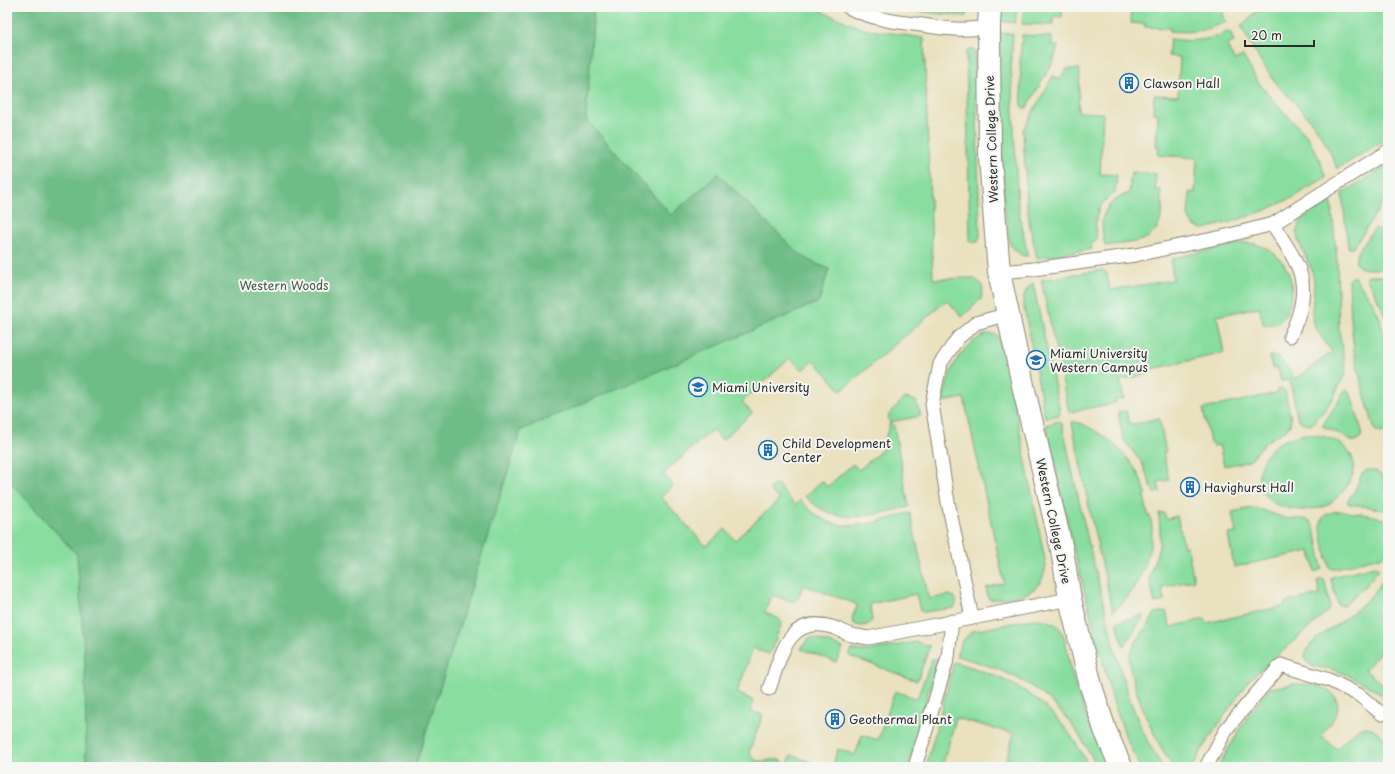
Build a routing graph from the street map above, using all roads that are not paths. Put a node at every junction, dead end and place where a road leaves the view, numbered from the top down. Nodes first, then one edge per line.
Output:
1 (848, 7) edge
2 (990, 17) edge
3 (1388, 152) edge
4 (1273, 224) junction
5 (999, 272) junction
6 (1008, 314) junction
7 (1290, 336) dead end
8 (1070, 599) junction
9 (972, 618) junction
10 (952, 621) junction
11 (769, 689) dead end
12 (1382, 714) dead end
13 (915, 767) edge
14 (1121, 767) edge
15 (1206, 767) edge

1 - 2 lane
2 - 5 street, Western College Drive
3 - 4 lane
4 - 5 lane
4 - 7 lane
5 - 6 street, Western College Drive
6 - 8 street, Western College Drive
6 - 9 lane
8 - 9 lane
8 - 14 street, Western College Drive
9 - 10 lane
10 - 11 lane
10 - 13 lane
12 - 15 lane

